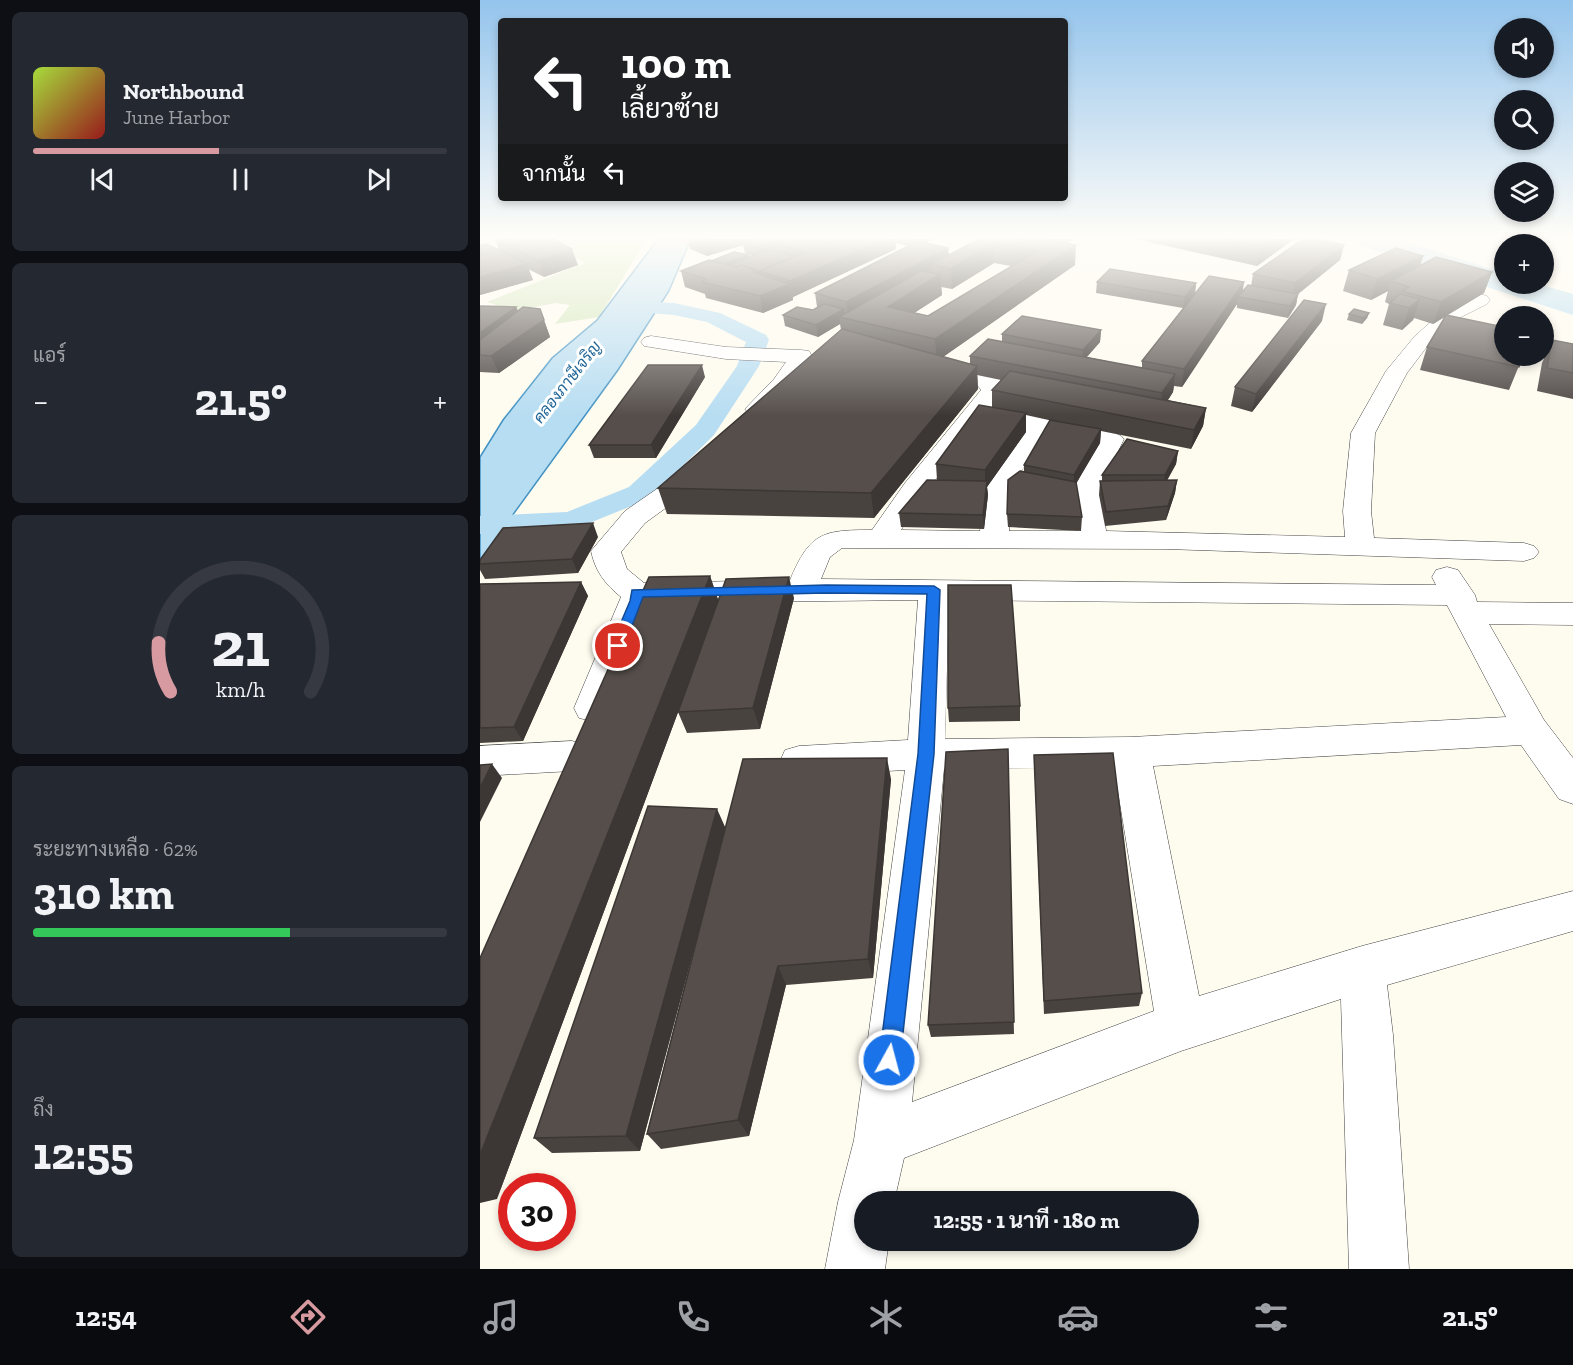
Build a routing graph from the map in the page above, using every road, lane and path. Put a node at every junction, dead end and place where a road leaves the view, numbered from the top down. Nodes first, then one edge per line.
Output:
1 (1480, 300) edge
2 (651, 342) dead end
3 (917, 364) edge
4 (977, 411) junction
5 (1041, 424) junction
6 (741, 425) edge
7 (716, 450) edge
8 (882, 537) junction
9 (994, 538) junction
10 (1092, 539) junction
11 (1361, 548) junction
12 (1430, 550) junction
13 (1524, 552) dead end
14 (801, 590) junction
15 (934, 590) junction
16 (637, 593) junction
17 (1463, 604) junction
18 (1573, 614) edge
19 (1550, 742) edge
20 (1131, 752) junction
21 (926, 754) junction
22 (480, 761) edge
23 (771, 763) edge
24 (1573, 788) edge
25 (1573, 911) edge
26 (1362, 969) junction
27 (1180, 1026) junction
28 (881, 1140) junction
29 (869, 1191) edge
30 (858, 1251) edge
31 (855, 1269) edge
32 (1379, 1269) edge

1 - 11 street
2 - 6 street
3 - 4 street
4 - 5 street
4 - 8 street
5 - 9 street
5 - 10 street
7 - 16 street
8 - 9 street
8 - 14 street
9 - 10 street
10 - 11 street
11 - 12 street
12 - 13 street
12 - 17 street
14 - 15 street
14 - 16 street
15 - 17 street
15 - 21 street
16 - 22 street
17 - 18 street
17 - 19 street
19 - 20 street
19 - 24 street
20 - 21 street
20 - 27 street
21 - 23 street
21 - 28 street
25 - 26 street
26 - 27 street
26 - 32 street
27 - 28 street
28 - 29 street
30 - 31 street

